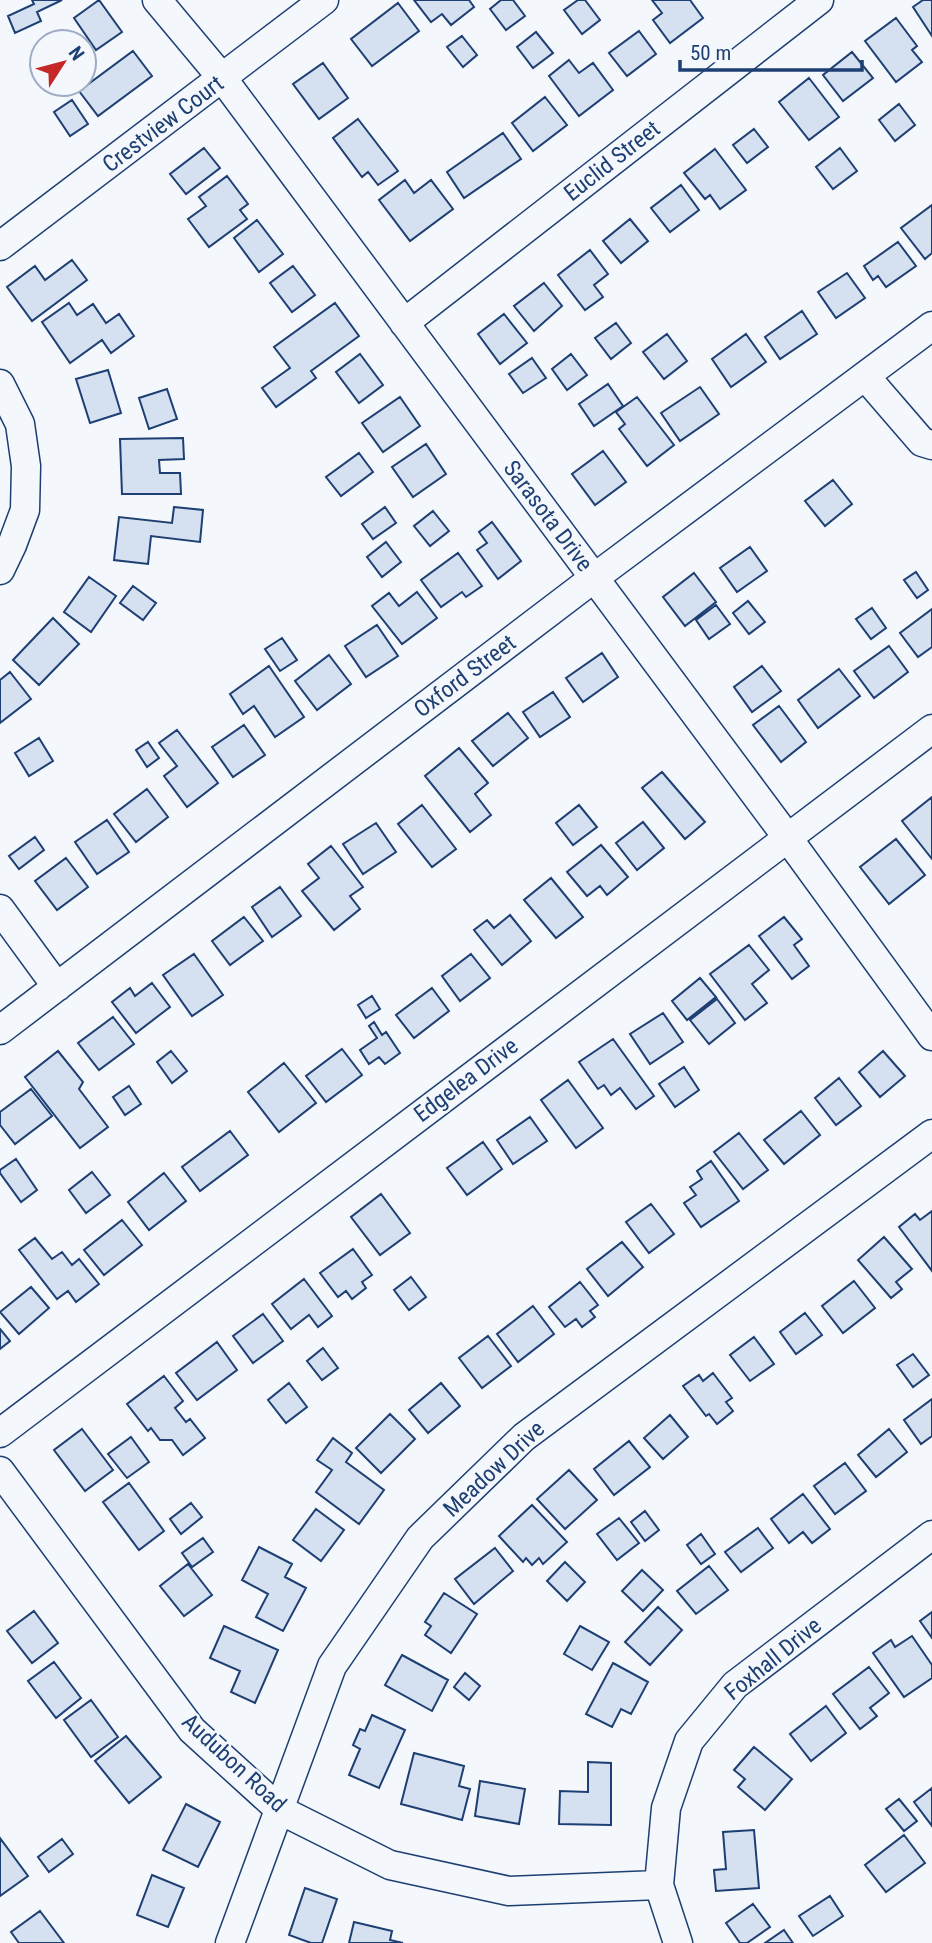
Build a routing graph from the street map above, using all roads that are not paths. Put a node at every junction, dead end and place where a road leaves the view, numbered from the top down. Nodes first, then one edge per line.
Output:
1 (157, 0) edge
2 (324, 0) edge
3 (819, 0) edge
4 (223, 79) junction
5 (0, 246) edge
6 (404, 323) junction
7 (932, 326) edge
8 (865, 376) junction
9 (0, 384) edge
10 (932, 445) edge
11 (0, 570) edge
12 (594, 578) junction
13 (932, 729) edge
14 (787, 837) junction
15 (0, 909) edge
16 (57, 987) junction
17 (0, 1030) edge
18 (932, 1036) edge
19 (932, 1134) edge
20 (0, 1433) edge
21 (0, 1471) edge
22 (932, 1535) edge
23 (280, 1810) junction
24 (659, 1885) junction
25 (230, 1943) edge
26 (678, 1943) edge

1 - 4 street, Sarasota Drive
2 - 4 street, Crestview Court
3 - 6 street, Euclid Street
4 - 5 street, Crestview Court
4 - 6 street, Sarasota Drive
6 - 12 street, Sarasota Drive
7 - 8 street, Oxford Street
8 - 10 street
8 - 12 street, Oxford Street
9 - 11 street
12 - 14 street, Sarasota Drive
12 - 16 street, Oxford Street
13 - 14 street, Edgelea Drive
14 - 18 street, Sarasota Drive
14 - 20 street, Edgelea Drive
15 - 16 street
16 - 17 street, Oxford Street
19 - 23 street, Meadow Drive
21 - 23 street, Audubon Road
22 - 24 street, Foxhall Drive
23 - 24 street, Audubon Road
23 - 25 street, Meadow Drive
24 - 26 street, Foxhall Drive

